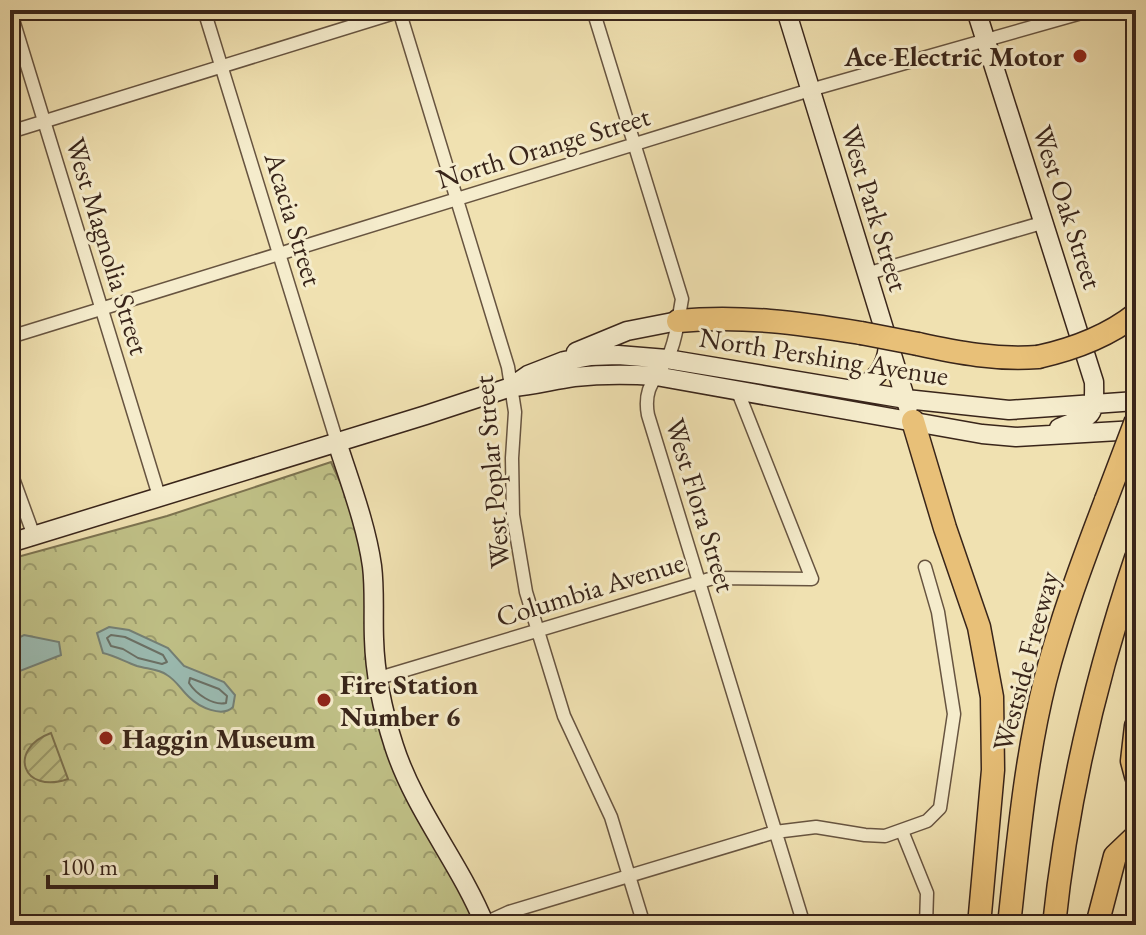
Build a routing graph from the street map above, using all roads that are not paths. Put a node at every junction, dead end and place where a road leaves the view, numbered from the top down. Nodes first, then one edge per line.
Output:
1 (10, 10) edge
2 (204, 10) edge
3 (401, 10) edge
4 (593, 10) edge
5 (786, 10) edge
6 (976, 10) edge
7 (1092, 10) edge
8 (986, 41) junction
9 (222, 67) junction
10 (810, 90) junction
11 (44, 121) junction
12 (10, 132) edge
13 (634, 144) junction
14 (456, 199) junction
15 (1045, 222) junction
16 (280, 255) junction
17 (866, 274) junction
18 (102, 309) junction
19 (1136, 314) edge
20 (678, 321) junction
21 (10, 337) edge
22 (888, 346) junction
23 (667, 359) junction
24 (564, 361) junction
25 (656, 376) junction
26 (826, 386) junction
27 (511, 387) junction
28 (851, 390) junction
29 (738, 392) junction
30 (906, 399) junction
31 (1136, 401) edge
32 (1094, 404) junction
33 (913, 421) junction
34 (1136, 421) edge
35 (1136, 430) edge
36 (1040, 436) junction
37 (337, 442) junction
38 (10, 470) edge
39 (159, 496) junction
40 (34, 536) junction
41 (10, 543) edge
42 (1136, 558) edge
43 (925, 567) dead end
44 (698, 582) junction
45 (537, 630) junction
46 (379, 678) junction
47 (1136, 726) edge
48 (1136, 776) edge
49 (902, 831) junction
50 (775, 832) junction
51 (1136, 836) edge
52 (628, 875) junction
53 (485, 924) edge
54 (644, 925) edge
55 (804, 925) edge
56 (926, 925) edge
57 (979, 925) edge
58 (1009, 925) edge
59 (1054, 925) edge
60 (1097, 925) edge

1 - 11 street, West Magnolia Street
2 - 9 street, Acacia Street
3 - 9 street
3 - 14 street, West Poplar Street
4 - 13 street, West Flora Street
5 - 10 main road, West Park Street
6 - 8 main road, West Oak Street
7 - 8 street, North Orange Street
8 - 10 street, North Orange Street
8 - 15 main road, West Oak Street
9 - 11 street
9 - 16 street, Acacia Street
10 - 13 street, North Orange Street
10 - 17 main road, West Park Street
11 - 12 street
11 - 18 street, West Magnolia Street
13 - 14 street, North Orange Street
13 - 20 street, West Flora Street
14 - 16 street, North Orange Street
14 - 27 street, West Poplar Street
15 - 17 street
15 - 32 main road, West Oak Street
16 - 18 street, North Orange Street
16 - 37 street, Acacia Street
17 - 22 main road, West Park Street
18 - 21 street, North Orange Street
18 - 39 street, West Magnolia Street
19 - 20 highway, bridge
20 - 23 street, West Flora Street
20 - 24 main road
22 - 28 main road
22 - 30 main road, West Park Street
23 - 24 main road, North Pershing Avenue
23 - 25 street, West Flora Street
23 - 26 main road, North Pershing Avenue
24 - 27 main road, North Pershing Avenue
25 - 27 main road, North Pershing Avenue
25 - 29 main road, North Pershing Avenue
25 - 44 street, West Flora Street
26 - 28 main road, North Pershing Avenue
26 - 29 main road
27 - 37 main road, North Pershing Avenue
27 - 45 street, West Poplar Street
28 - 30 main road, North Pershing Avenue
29 - 33 main road, North Pershing Avenue
29 - 44 street, Columbia Avenue
30 - 32 main road, North Pershing Avenue
30 - 33 main road, West Park Street
31 - 32 main road, North Pershing Avenue
32 - 36 main road
33 - 36 main road, North Pershing Avenue
33 - 57 highway
34 - 58 highway, Westside Freeway, bridge
35 - 36 main road, North Pershing Avenue
37 - 39 main road, North Pershing Avenue
37 - 46 main road
38 - 40 street
39 - 40 main road, North Pershing Avenue
40 - 41 main road, North Pershing Avenue
42 - 59 highway
43 - 49 street
44 - 45 street, Columbia Avenue
44 - 50 street, West Flora Street
45 - 46 street, Columbia Avenue
45 - 52 street, West Poplar Street
46 - 53 main road
47 - 48 highway
49 - 50 street
49 - 56 street
50 - 52 street
50 - 55 street, West Flora Street
51 - 60 highway
52 - 53 street
52 - 54 street, West Poplar Street

